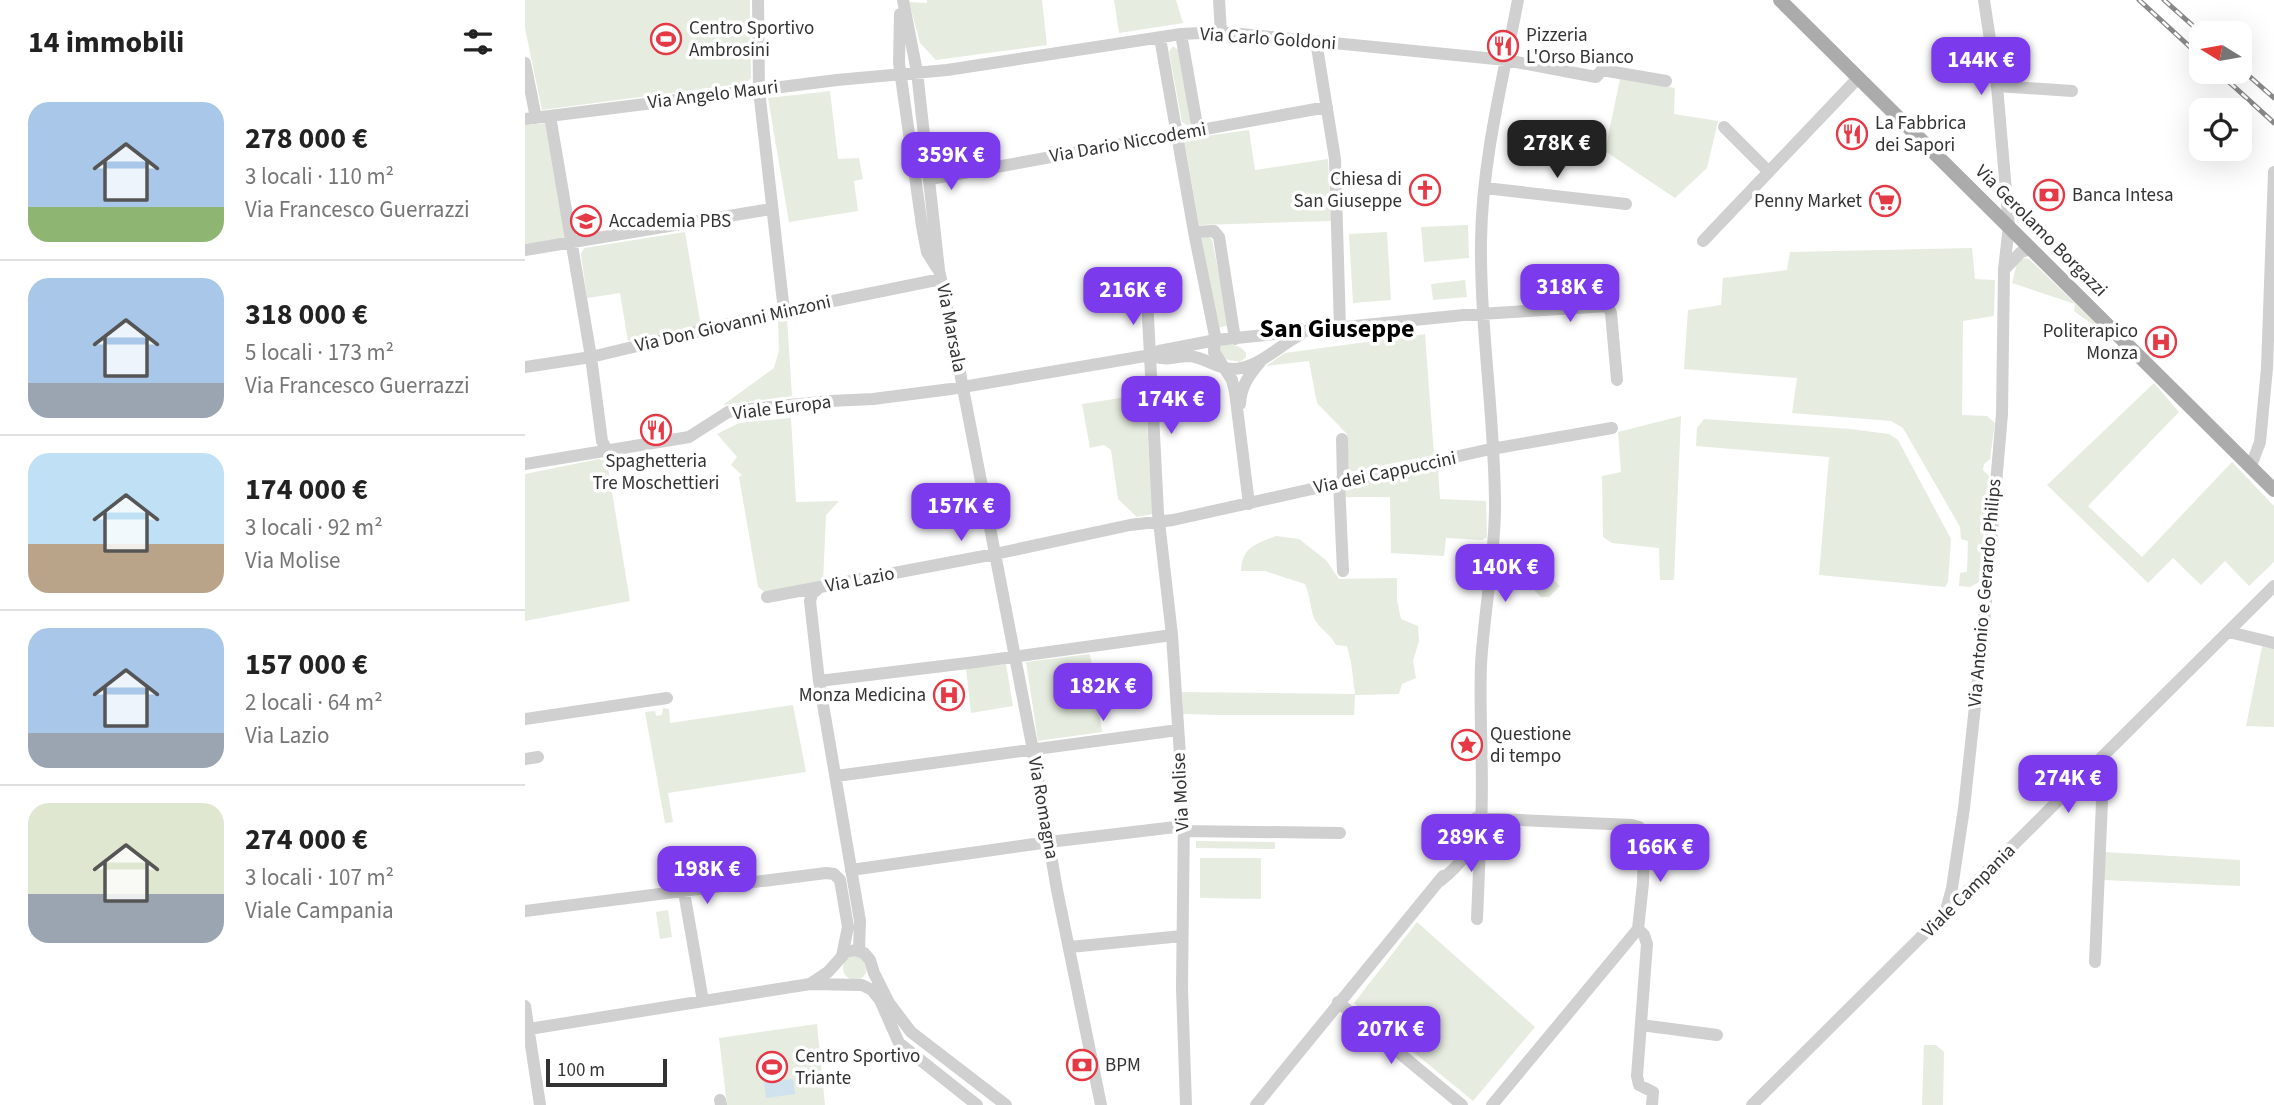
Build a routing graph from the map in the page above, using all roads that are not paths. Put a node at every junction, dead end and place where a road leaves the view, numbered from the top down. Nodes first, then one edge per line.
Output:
1 (758, 0) edge
2 (901, 0) edge
3 (1219, 0) edge
4 (1518, 0) edge
5 (1780, 0) edge
6 (1984, 0) edge
7 (1221, 33) junction
8 (1181, 34) junction
9 (1160, 38) junction
10 (1316, 41) junction
11 (911, 43) junction
12 (1506, 60) junction
13 (525, 63) edge
14 (947, 70) junction
15 (917, 72) junction
16 (901, 74) junction
17 (1859, 78) junction
18 (1666, 80) dead end
19 (1997, 86) junction
20 (759, 90) junction
21 (2073, 91) dead end
22 (1327, 107) junction
23 (550, 116) junction
24 (530, 119) edge
25 (1724, 127) dead end
26 (1198, 131) junction
27 (1179, 141) junction
28 (1769, 172) junction
29 (2274, 172) edge
30 (930, 179) junction
31 (1485, 188) junction
32 (2006, 191) junction
33 (2273, 196) edge
34 (1626, 204) dead end
35 (1987, 205) junction
36 (771, 209) junction
37 (2009, 226) junction
38 (1194, 232) junction
39 (1703, 241) dead end
40 (572, 244) junction
41 (2273, 247) edge
42 (2031, 249) junction
43 (525, 250) edge
44 (2004, 270) junction
45 (940, 275) junction
46 (1147, 297) dead end
47 (2271, 300) edge
48 (783, 311) junction
49 (1484, 313) junction
50 (1340, 328) junction
51 (1308, 332) junction
52 (1235, 339) junction
53 (1216, 340) junction
54 (1151, 355) junction
55 (591, 357) junction
56 (1255, 365) junction
57 (525, 367) edge
58 (1224, 367) junction
59 (2270, 368) edge
60 (1617, 380) dead end
61 (963, 387) junction
62 (1239, 418) junction
63 (1612, 428) dead end
64 (1342, 439) dead end
65 (1494, 449) junction
66 (608, 452) junction
67 (525, 464) edge
68 (2251, 466) junction
69 (1341, 482) junction
70 (2274, 490) edge
71 (1249, 504) junction
72 (1160, 521) junction
73 (995, 554) junction
74 (1343, 570) dead end
75 (2274, 586) edge
76 (818, 588) junction
77 (767, 597) dead end
78 (2229, 632) junction
79 (1172, 635) junction
80 (2274, 643) edge
81 (1014, 657) junction
82 (819, 681) junction
83 (667, 698) dead end
84 (525, 719) edge
85 (1178, 730) junction
86 (1033, 750) junction
87 (2104, 756) junction
88 (836, 776) junction
89 (1479, 818) junction
90 (1184, 829) junction
91 (1340, 834) dead end
92 (1473, 840) junction
93 (1049, 842) junction
94 (851, 870) junction
95 (684, 892) junction
96 (525, 911) edge
97 (1945, 914) junction
98 (1478, 919) dead end
99 (860, 925) junction
100 (1638, 929) junction
101 (1182, 936) junction
102 (1070, 947) junction
103 (859, 951) junction
104 (840, 958) junction
105 (2095, 962) dead end
106 (871, 963) junction
107 (810, 984) junction
108 (853, 984) junction
109 (703, 1001) junction
110 (1338, 1002) junction
111 (525, 1006) edge
112 (1641, 1025) junction
113 (1717, 1035) dead end
114 (528, 1038) edge
115 (540, 1105) edge
116 (977, 1105) edge
117 (1006, 1105) edge
118 (1101, 1105) edge
119 (1186, 1105) edge
120 (1256, 1105) edge
121 (1462, 1105) edge
122 (1492, 1105) edge
123 (1653, 1105) edge
124 (1752, 1105) edge

1 - 20 street
2 - 11 street, Via Marsala
2 - 16 street, Via Marsala
3 - 7 street
4 - 12 street
5 - 17 main road, Via Gerolamo Borgazzi
6 - 19 street, Via Antonio e Gerardo Philips
7 - 8 street, Via Carlo Goldoni
7 - 10 street, Via Carlo Goldoni
8 - 9 street, Via Carlo Goldoni
8 - 26 street
9 - 14 street, Via Carlo Goldoni
9 - 27 street
10 - 12 street, Via Carlo Goldoni
10 - 22 street
11 - 14 street
11 - 15 street, Via Marsala
12 - 18 street, Via Carlo Goldoni
12 - 31 street
13 - 24 street
14 - 15 street, Via Carlo Goldoni
15 - 16 street, Via Carlo Goldoni
15 - 30 street, Via Marsala
16 - 20 street, Via Angelo Mauri
16 - 45 street, Via Marsala
17 - 28 street
17 - 35 main road, Via Gerolamo Borgazzi
19 - 21 street
19 - 32 street, Via Antonio e Gerardo Philips
20 - 23 street, Via Angelo Mauri
20 - 36 street
22 - 26 street, Via Dario Niccodemi
22 - 50 street
23 - 24 street, Via Angelo Mauri
23 - 40 street
25 - 28 street
26 - 27 street, Via Dario Niccodemi
27 - 30 street, Via Dario Niccodemi
27 - 38 street
28 - 39 street
29 - 33 street
30 - 45 street, Via Marsala
31 - 34 street
31 - 49 street
32 - 35 street
32 - 37 street, Via Antonio e Gerardo Philips
33 - 41 street
35 - 37 main road, Via Gerolamo Borgazzi
36 - 40 street
36 - 48 street
37 - 42 main road, Via Gerolamo Borgazzi
37 - 44 street, Via Antonio e Gerardo Philips
38 - 52 street
38 - 53 street
40 - 43 street
40 - 55 street
41 - 47 street
42 - 44 street
42 - 68 main road, Via Gerolamo Borgazzi
44 - 97 street, Via Antonio e Gerardo Philips
45 - 48 street, Via Don Giovanni Minzoni
45 - 61 street, Via Marsala
46 - 54 street, Via Molise
47 - 59 street
48 - 55 street, Via Don Giovanni Minzoni
49 - 50 street
49 - 60 street
49 - 65 street
50 - 51 street
51 - 52 street
51 - 56 street
52 - 53 street
52 - 56 street
53 - 54 street
53 - 58 street
54 - 58 street
54 - 61 street, Viale Europa
54 - 72 street, Via Molise
55 - 57 street, Via Don Giovanni Minzoni
55 - 66 street
56 - 58 street
56 - 62 street
58 - 62 street
59 - 68 street
61 - 66 street, Viale Europa
61 - 73 street, Via Romagna
62 - 71 street
63 - 65 street, Via dei Cappuccini
64 - 69 street
65 - 69 street, Via dei Cappuccini
65 - 89 street
66 - 67 street, Viale Europa
68 - 70 main road, Via Gerolamo Borgazzi
69 - 71 street, Via dei Cappuccini
69 - 74 street
71 - 72 street, Via dei Cappuccini
72 - 73 street, Via Lazio
72 - 79 street, Via Molise
73 - 76 street, Via Lazio
73 - 81 street, Via Romagna
75 - 78 street, Viale Campania
76 - 77 street, Via Lazio
76 - 82 street
78 - 80 street
78 - 87 street, Viale Campania
79 - 81 street
79 - 85 street, Via Molise
81 - 82 street
81 - 86 street, Via Romagna
82 - 88 street
83 - 84 street
85 - 86 street
85 - 90 street, Via Molise
86 - 88 street
86 - 93 street, Via Romagna
87 - 97 street, Viale Campania
87 - 105 street
88 - 94 street
89 - 92 street
89 - 100 street
90 - 91 street
90 - 93 street
90 - 101 street, Via Molise
92 - 98 street
92 - 110 street
93 - 94 street
93 - 102 street, Via Romagna
94 - 99 street
95 - 96 street
95 - 104 street
95 - 109 street
97 - 124 street, Viale Campania
99 - 103 street
99 - 106 street
100 - 112 street
100 - 122 street
101 - 102 street
101 - 119 street, Via Molise
102 - 118 street, Via Romagna
103 - 104 street
103 - 106 street
104 - 107 street
104 - 108 street
106 - 108 street
106 - 117 street
107 - 108 street
107 - 109 street
108 - 116 street
109 - 114 street
110 - 120 street
110 - 121 street
111 - 114 street
112 - 113 street
112 - 123 street
114 - 115 street

